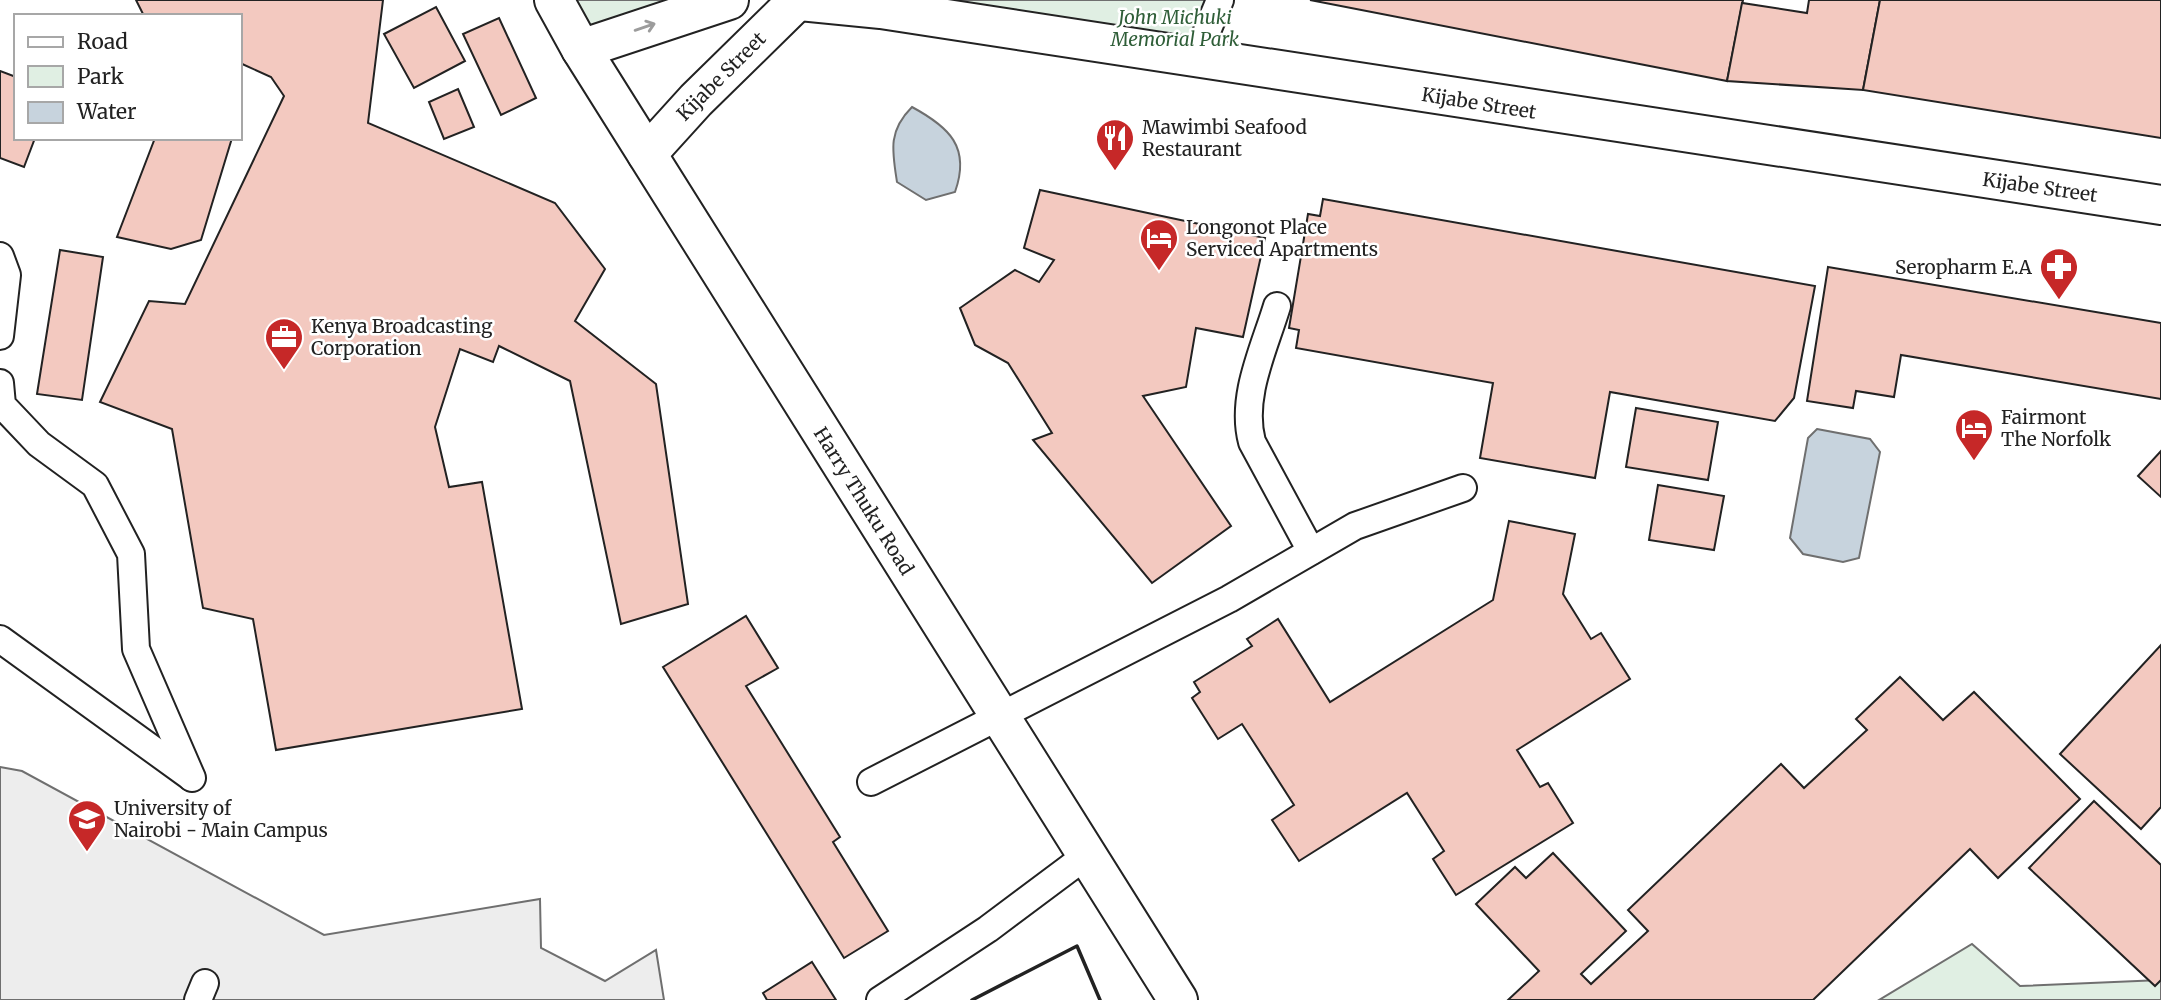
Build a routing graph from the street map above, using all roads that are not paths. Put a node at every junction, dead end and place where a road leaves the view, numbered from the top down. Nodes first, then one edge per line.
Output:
1 (554, 0) edge
2 (729, 0) edge
3 (790, 0) edge
4 (797, 0) edge
5 (1220, 0) edge
6 (581, 49) junction
7 (1195, 60) junction
8 (647, 154) junction
9 (2161, 205) edge
10 (0, 256) edge
11 (1277, 306) dead end
12 (0, 336) edge
13 (0, 383) edge
14 (1463, 488) dead end
15 (1311, 551) junction
16 (0, 639) edge
17 (998, 715) junction
18 (871, 782) dead end
19 (1087, 855) junction
20 (880, 1000) edge
21 (1178, 1000) edge

1 - 6 street, Harry Thuku Road
6 -> 2 street
3 - 4 street, Kijabe Street
4 - 7 street, Kijabe Street
4 - 8 street, Kijabe Street
5 - 7 lane
6 - 8 street, Harry Thuku Road
7 - 9 street, Kijabe Street
8 - 17 street, Harry Thuku Road
10 - 12 lane
11 - 15 lane
13 - 16 lane
14 - 15 lane
15 - 17 lane
17 - 18 lane
17 - 19 street, Harry Thuku Road
19 - 20 lane
19 - 21 street, Harry Thuku Road

